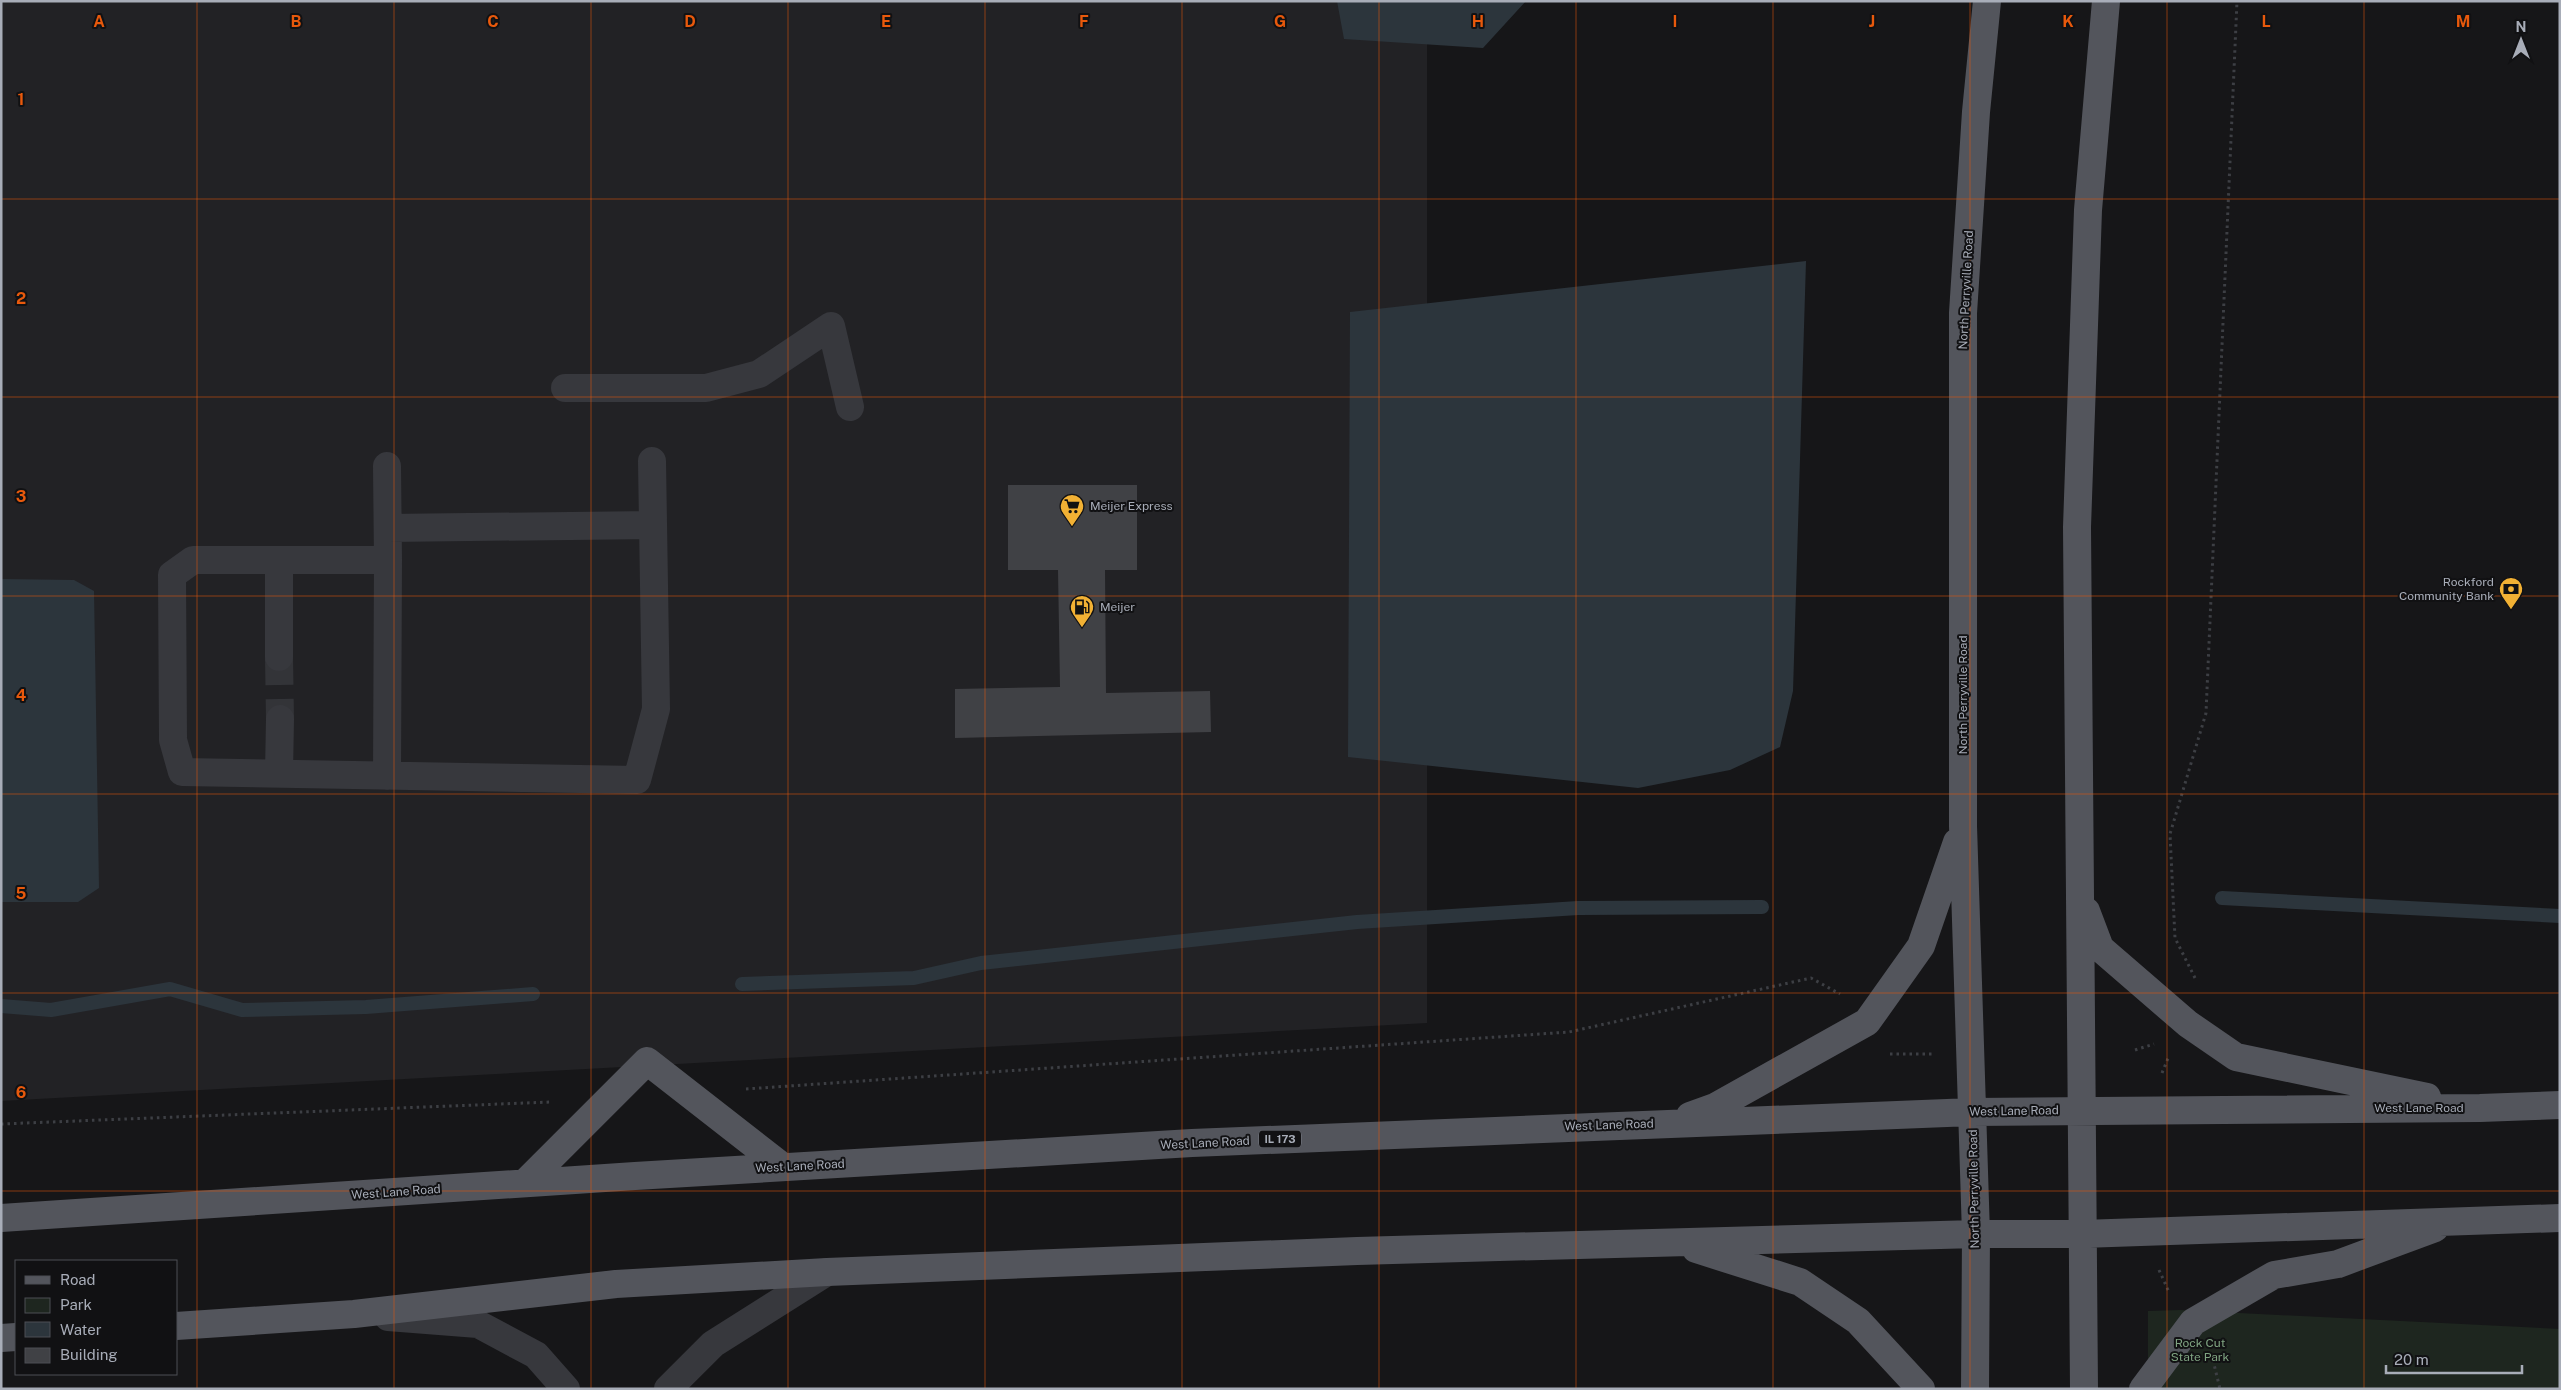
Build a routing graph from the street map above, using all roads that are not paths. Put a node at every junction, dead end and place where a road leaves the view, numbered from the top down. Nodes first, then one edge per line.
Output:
1 (1987, 1) edge
2 (2106, 1) edge
3 (565, 388) dead end
4 (850, 407) dead end
5 (652, 461) dead end
6 (387, 466) dead end
7 (653, 525) junction
8 (388, 528) junction
9 (388, 560) junction
10 (279, 561) junction
11 (279, 657) tunnel mouth
12 (280, 720) tunnel mouth
13 (279, 773) junction
14 (387, 776) junction
15 (1963, 826) junction
16 (2079, 892) junction
17 (2560, 1105) edge
18 (2480, 1108) junction
19 (2081, 1110) junction
20 (1972, 1112) junction
21 (1673, 1122) junction
22 (783, 1167) junction
23 (525, 1183) junction
24 (1, 1218) edge
25 (2560, 1218) edge
26 (2460, 1220) junction
27 (1976, 1234) junction
28 (2082, 1234) junction
29 (1675, 1242) junction
30 (827, 1272) junction
31 (354, 1314) junction
32 (178, 1326) edge
33 (15, 1336) edge
34 (1, 1338) edge
35 (566, 1389) edge
36 (668, 1389) edge
37 (1921, 1389) edge
38 (1975, 1389) edge
39 (2084, 1389) edge
40 (2143, 1389) edge

1 - 15 main road, North Perryville Road
2 - 16 main road
3 - 4 lane
5 - 7 lane
6 - 8 lane
7 - 8 lane
7 - 14 lane
8 - 9 lane
9 - 10 lane
9 - 14 lane
10 - 11 lane
10 - 13 lane
12 - 13 lane
13 - 14 lane
15 - 20 main road, North Perryville Road
15 - 21 main road
16 - 18 main road
16 - 19 main road
17 - 18 main road, West Lane Road / IL 173
18 - 19 main road, West Lane Road / IL 173
19 - 20 main road, West Lane Road / IL 173
19 - 28 main road
20 - 21 main road, West Lane Road / IL 173
20 - 27 main road, North Perryville Road
21 - 22 main road, West Lane Road / IL 173
22 - 23 main road, West Lane Road / IL 173
22 - 23 main road
23 - 24 main road, West Lane Road / IL 173
25 - 26 main road
26 - 28 main road
26 - 40 main road
27 - 28 main road
27 - 29 main road
27 - 38 main road, North Perryville Road
28 - 39 main road
29 - 30 main road
29 - 37 main road
30 - 31 main road
30 - 36 lane
31 - 32 main road
31 - 35 lane
33 - 34 main road

